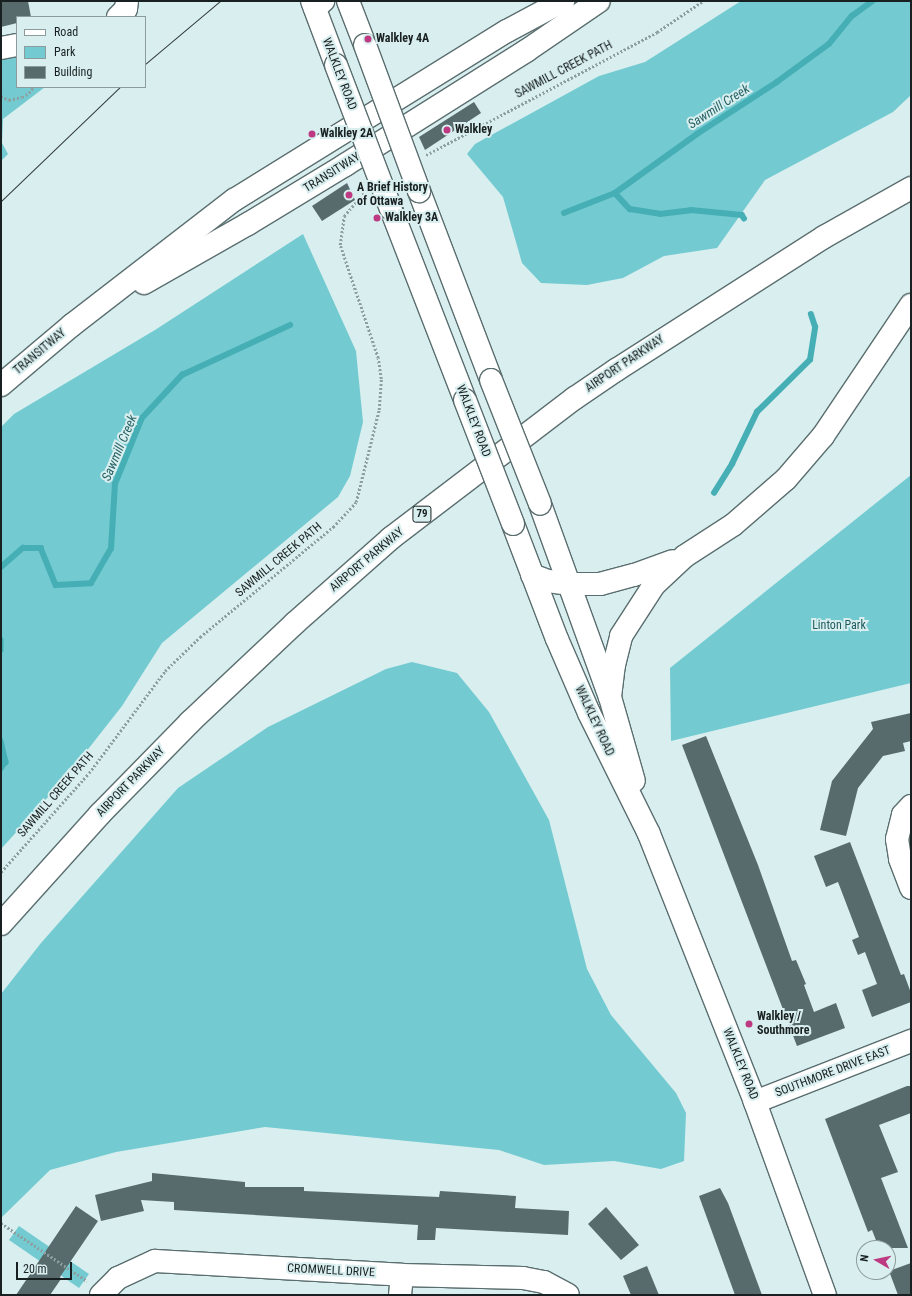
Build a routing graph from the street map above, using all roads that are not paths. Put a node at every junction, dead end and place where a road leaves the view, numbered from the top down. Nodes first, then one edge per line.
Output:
1 (127, 1) edge
2 (344, 1) edge
3 (348, 1) edge
4 (563, 1) edge
5 (599, 1) edge
6 (317, 3) edge
7 (119, 16) edge
8 (16, 45) edge
9 (1, 48) edge
10 (911, 188) edge
11 (911, 306) edge
12 (79, 320) junction
13 (1, 384) edge
14 (685, 556) junction
15 (532, 575) junction
16 (570, 584) junction
17 (610, 697) junction
18 (907, 810) edge
19 (649, 834) junction
20 (911, 888) edge
21 (1, 924) edge
22 (911, 1041) edge
23 (755, 1102) junction
24 (401, 1285) edge
25 (103, 1294) edge
26 (568, 1295) edge
27 (825, 1295) edge

1 - 7 main road
2 - 6 main road
3 - 16 main road, WALKLEY ROAD, bridge
4 - 12 main road, TRANSITWAY
5 - 12 main road, TRANSITWAY
6 - 15 main road, WALKLEY ROAD, bridge
8 - 9 main road
10 - 21 main road, AIRPORT PARKWAY / 79
11 - 14 main road
12 - 13 main road, TRANSITWAY
14 - 16 main road
14 - 17 main road
15 - 16 main road
15 - 19 main road, WALKLEY ROAD
16 - 17 main road, WALKLEY ROAD
17 - 19 main road, WALKLEY ROAD
18 - 20 main road
19 - 23 main road, WALKLEY ROAD
22 - 23 main road, SOUTHMORE DRIVE EAST
23 - 27 main road, WALKLEY ROAD
24 - 25 main road, CROMWELL DRIVE
24 - 26 main road, CROMWELL DRIVE

